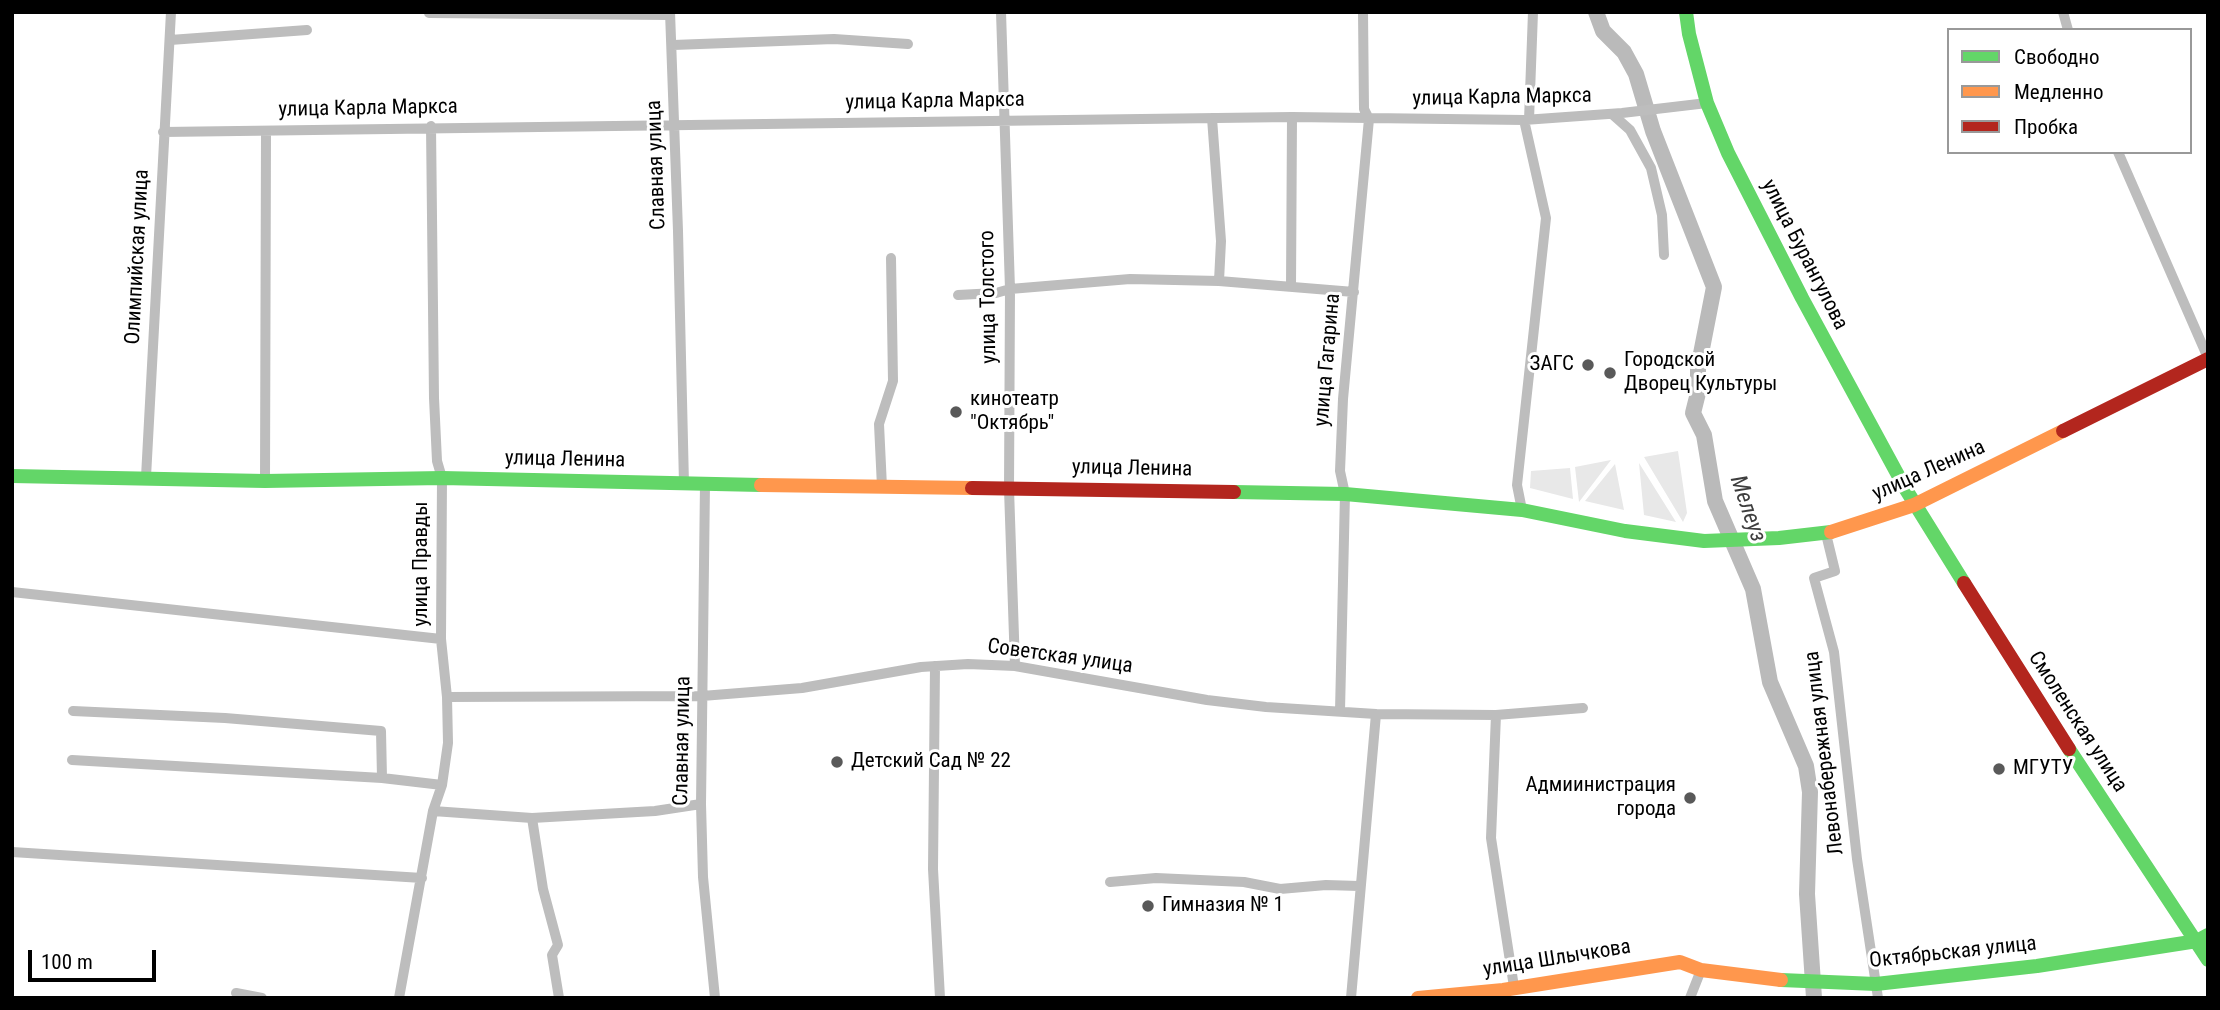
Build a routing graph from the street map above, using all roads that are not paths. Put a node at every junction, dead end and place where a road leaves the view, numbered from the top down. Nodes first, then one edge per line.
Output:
1 (171, 12) edge
2 (1001, 12) edge
3 (1363, 12) edge
4 (1532, 12) edge
5 (1686, 12) edge
6 (429, 13) edge
7 (669, 14) edge
8 (307, 30) dead end
9 (170, 40) junction
10 (908, 44) dead end
11 (673, 45) junction
12 (1707, 103) junction
13 (1617, 114) junction
14 (1292, 117) junction
15 (1212, 118) junction
16 (1369, 119) junction
17 (1004, 120) junction
18 (1527, 120) junction
19 (674, 123) junction
20 (431, 126) junction
21 (266, 131) junction
22 (163, 132) junction
23 (2119, 154) edge
24 (1664, 255) dead end
25 (891, 258) dead end
26 (1219, 281) junction
27 (1292, 287) junction
28 (1010, 289) junction
29 (1354, 292) junction
30 (958, 295) dead end
31 (2208, 359) edge
32 (12, 476) edge
33 (146, 477) junction
34 (442, 478) junction
35 (265, 481) junction
36 (684, 484) junction
37 (705, 484) junction
38 (882, 487) junction
39 (1009, 489) junction
40 (1345, 494) junction
41 (1914, 505) junction
42 (1522, 510) junction
43 (1826, 534) junction
44 (12, 592) edge
45 (441, 639) junction
46 (935, 666) junction
47 (1015, 666) junction
48 (702, 695) junction
49 (447, 697) junction
50 (1583, 708) dead end
51 (73, 710) dead end
52 (1340, 712) junction
53 (1376, 714) junction
54 (1496, 715) junction
55 (72, 760) dead end
56 (382, 778) junction
57 (442, 785) junction
58 (701, 804) junction
59 (433, 811) junction
60 (532, 818) junction
61 (12, 852) edge
62 (422, 878) junction
63 (1110, 882) dead end
64 (1359, 886) junction
65 (2202, 938) edge
66 (2208, 960) edge
67 (1701, 970) junction
68 (1877, 991) edge
69 (1506, 992) edge
70 (236, 993) dead end
71 (262, 998) edge
72 (398, 998) edge
73 (559, 998) edge
74 (715, 998) edge
75 (940, 998) edge
76 (1351, 998) edge
77 (1418, 998) edge
78 (1690, 998) edge

1 - 9 street, Олимпийская улица
2 - 17 street, улица Толстого
3 - 16 street, улица Гагарина
4 - 18 street
5 - 12 main road, улица Бурангулова
6 - 7 street
7 - 11 street, Славная улица
8 - 9 street
9 - 22 street, Олимпийская улица
10 - 11 street
11 - 19 street, Славная улица
12 - 13 street, улица Карла Маркса
12 - 41 main road, улица Бурангулова
13 - 18 street, улица Карла Маркса
13 - 24 street
14 - 15 street, улица Карла Маркса
14 - 16 street, улица Карла Маркса
14 - 27 street
15 - 17 street, улица Карла Маркса
15 - 26 street
16 - 18 street, улица Карла Маркса
16 - 29 street, улица Гагарина
17 - 19 street, улица Карла Маркса
17 - 28 street, улица Толстого
18 - 42 street
19 - 20 street, улица Карла Маркса
19 - 36 street, Славная улица
20 - 21 street, улица Карла Маркса
20 - 34 street, улица Правды
21 - 22 street, улица Карла Маркса
21 - 35 street
22 - 33 street, Олимпийская улица
23 - 31 street
25 - 38 street
26 - 27 street
26 - 28 street
27 - 29 street
28 - 30 street
28 - 39 street, улица Толстого
29 - 40 street, улица Гагарина
31 - 41 main road, улица Ленина
32 - 33 main road, улица Ленина
33 - 35 main road, улица Ленина
34 - 35 main road, улица Ленина
34 - 36 main road, улица Ленина
34 - 45 street, улица Правды
36 - 37 main road, улица Ленина
37 - 38 main road, улица Ленина
37 - 48 street, Славная улица
38 - 39 main road, улица Ленина
39 - 40 main road, улица Ленина
39 - 47 street, улица Толстого
40 - 42 main road, улица Ленина
40 - 52 street, улица Гагарина
41 - 43 main road, улица Ленина
41 - 65 main road, Смоленская улица
42 - 43 main road, улица Ленина
43 - 68 street, Левонабережная улица
44 - 45 street
45 - 49 street, улица Правды
46 - 47 street, Советская улица
46 - 48 street, Советская улица
46 - 75 street
47 - 52 street, Советская улица
48 - 49 street, Советская улица
48 - 58 street, Славная улица
49 - 57 street, улица Правды
50 - 54 street, Советская улица
51 - 56 street
52 - 53 street, Советская улица
53 - 54 street, Советская улица
53 - 64 street
54 - 69 street
55 - 56 street
56 - 57 street
57 - 59 street, улица Правды
58 - 60 street
58 - 74 street, Славная улица
59 - 60 street
59 - 62 street, улица Правды
60 - 73 street
61 - 62 street
62 - 72 street, улица Правды
63 - 64 street
64 - 76 street
65 - 66 main road, Смоленская улица
65 - 68 main road, Октябрьская улица
67 - 68 main road, Октябрьская улица
67 - 69 main road, улица Шлычкова
67 - 78 street
69 - 77 main road, улица Шлычкова
70 - 71 street

